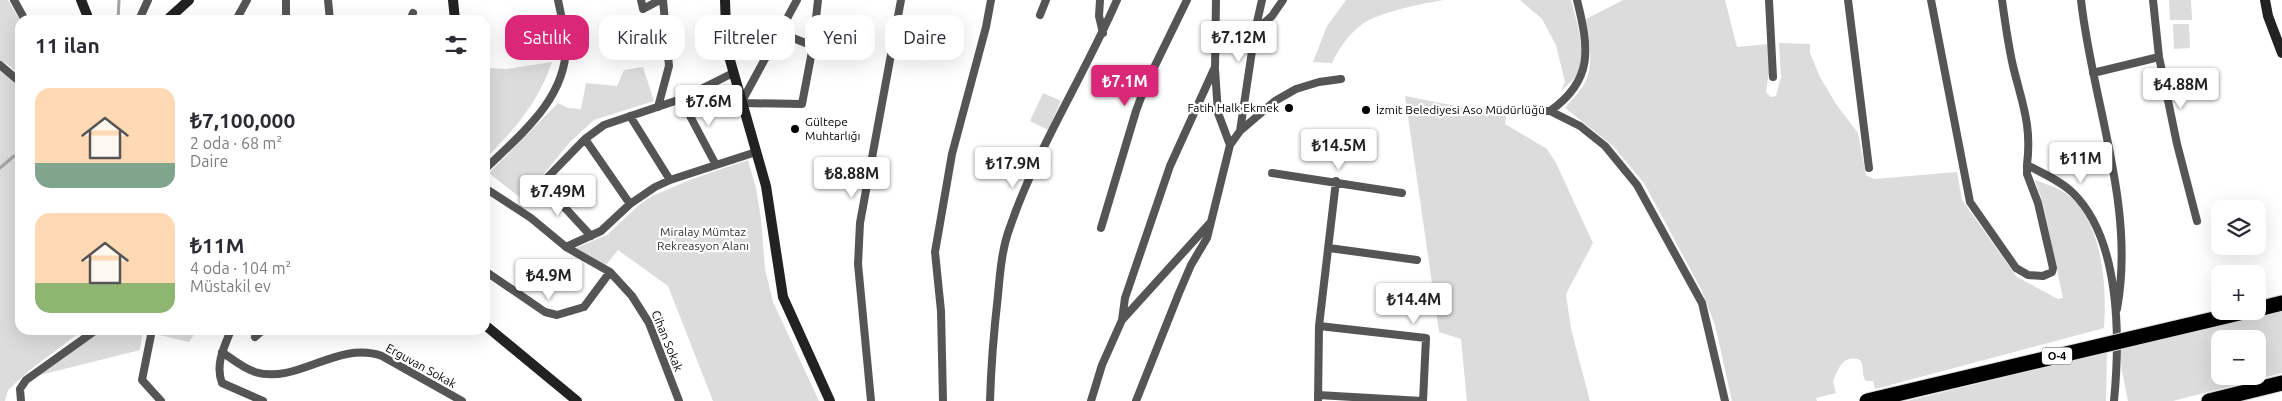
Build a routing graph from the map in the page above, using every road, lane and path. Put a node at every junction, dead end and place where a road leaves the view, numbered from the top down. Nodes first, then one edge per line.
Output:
1 (14, 0) edge
2 (81, 0) edge
3 (148, 0) edge
4 (189, 0) edge
5 (247, 0) edge
6 (286, 0) edge
7 (328, 0) edge
8 (453, 0) edge
9 (558, 0) edge
10 (641, 0) edge
11 (661, 0) edge
12 (725, 0) edge
13 (796, 0) edge
14 (818, 0) edge
15 (901, 0) edge
16 (991, 0) edge
17 (1046, 0) edge
18 (1100, 0) edge
19 (1117, 0) edge
20 (1187, 0) edge
21 (1216, 0) edge
22 (1262, 0) edge
23 (1283, 0) edge
24 (1577, 0) edge
25 (1769, 0) edge
26 (1848, 0) edge
27 (1931, 0) edge
28 (2002, 0) edge
29 (2081, 0) edge
30 (2153, 0) edge
31 (2265, 0) edge
32 (22, 15) edge
33 (87, 15) edge
34 (141, 15) edge
35 (172, 15) edge
36 (239, 15) edge
37 (286, 15) edge
38 (330, 15) edge
39 (454, 15) edge
40 (788, 15) edge
41 (816, 15) edge
42 (1040, 15) dead end
43 (1255, 31) junction
44 (1103, 34) junction
45 (2282, 52) edge
46 (2159, 57) junction
47 (763, 60) edge
48 (810, 60) edge
49 (0, 64) edge
50 (1215, 67) junction
51 (733, 73) junction
52 (2093, 73) junction
53 (1774, 77) dead end
54 (15, 78) edge
55 (1341, 79) dead end
56 (681, 99) junction
57 (741, 103) junction
58 (658, 107) junction
59 (1525, 111) dead end
60 (1550, 111) junction
61 (630, 116) junction
62 (1240, 132) junction
63 (585, 139) junction
64 (1230, 146) junction
65 (756, 152) junction
66 (490, 164) edge
67 (716, 165) junction
68 (2027, 165) junction
69 (1869, 168) dead end
70 (1272, 173) dead end
71 (670, 180) junction
72 (1336, 181) junction
73 (490, 191) edge
74 (1402, 193) dead end
75 (630, 204) junction
76 (1213, 220) junction
77 (2197, 220) dead end
78 (1101, 228) dead end
79 (591, 236) junction
80 (566, 247) junction
81 (1329, 248) junction
82 (1417, 260) dead end
83 (610, 272) junction
84 (490, 274) edge
85 (2282, 303) edge
86 (2266, 307) edge
87 (2116, 317) junction
88 (1122, 320) junction
89 (2211, 320) edge
90 (1319, 326) junction
91 (490, 329) edge
92 (89, 335) edge
93 (151, 335) edge
94 (229, 335) edge
95 (257, 335) edge
96 (255, 337) dead end
97 (222, 352) junction
98 (2282, 383) edge
99 (1318, 398) edge
100 (21, 401) edge
101 (161, 401) edge
102 (263, 401) edge
103 (462, 401) edge
104 (577, 401) edge
105 (679, 401) edge
106 (830, 401) edge
107 (872, 401) edge
108 (942, 401) edge
109 (990, 401) edge
110 (1090, 401) edge
111 (1136, 401) edge
112 (1422, 401) edge
113 (1725, 401) edge
114 (1867, 401) edge
115 (2114, 401) edge
116 (2209, 401) edge

1 - 32 street
2 - 33 main road
3 - 34 street
4 - 35 main road
5 - 36 street
6 - 37 street
7 - 38 street
8 - 39 main road
9 - 66 street
10 - 11 street
11 - 58 street
12 - 51 main road
13 - 40 street
14 - 41 street
15 - 107 street
16 - 108 street
17 - 42 street
18 - 44 street
19 - 44 street
20 - 78 street
21 - 50 street
22 - 43 street
23 - 43 street
24 - 60 street
25 - 53 street
26 - 69 street
27 - 68 street
28 - 68 street
29 - 52 street
30 - 46 street
31 - 45 main road
43 - 62 street
44 - 109 street
46 - 52 street
46 - 77 street
47 - 57 street
48 - 57 street
49 - 54 street
50 - 64 street
50 - 88 street
51 - 56 street
51 - 57 main road
52 - 87 street
55 - 62 street
56 - 58 street
56 - 67 street
57 - 65 main road
58 - 61 street
59 - 60 street
60 - 113 street
61 - 63 street
61 - 71 street
62 - 64 street
63 - 75 street
63 - 79 street
64 - 76 street
65 - 67 street
65 - 106 main road
67 - 71 street
68 - 87 street
70 - 72 street
71 - 75 street
72 - 74 street
72 - 81 street
73 - 80 street, Cihan Sokak
75 - 79 street
76 - 88 street
76 - 111 street
79 - 80 street
80 - 83 street, Cihan Sokak
81 - 82 street
81 - 90 street
83 - 84 street
83 - 105 street, Cihan Sokak
85 - 86 highway
87 - 115 street
88 - 110 street
89 - 114 highway, O-4, bridge
90 - 99 street
90 - 112 street
91 - 104 main road
92 - 100 street
93 - 101 street
94 - 97 street
95 - 96 street
97 - 102 street
97 - 103 street, Erguvan Sokak
98 - 116 highway
99 - 112 street

